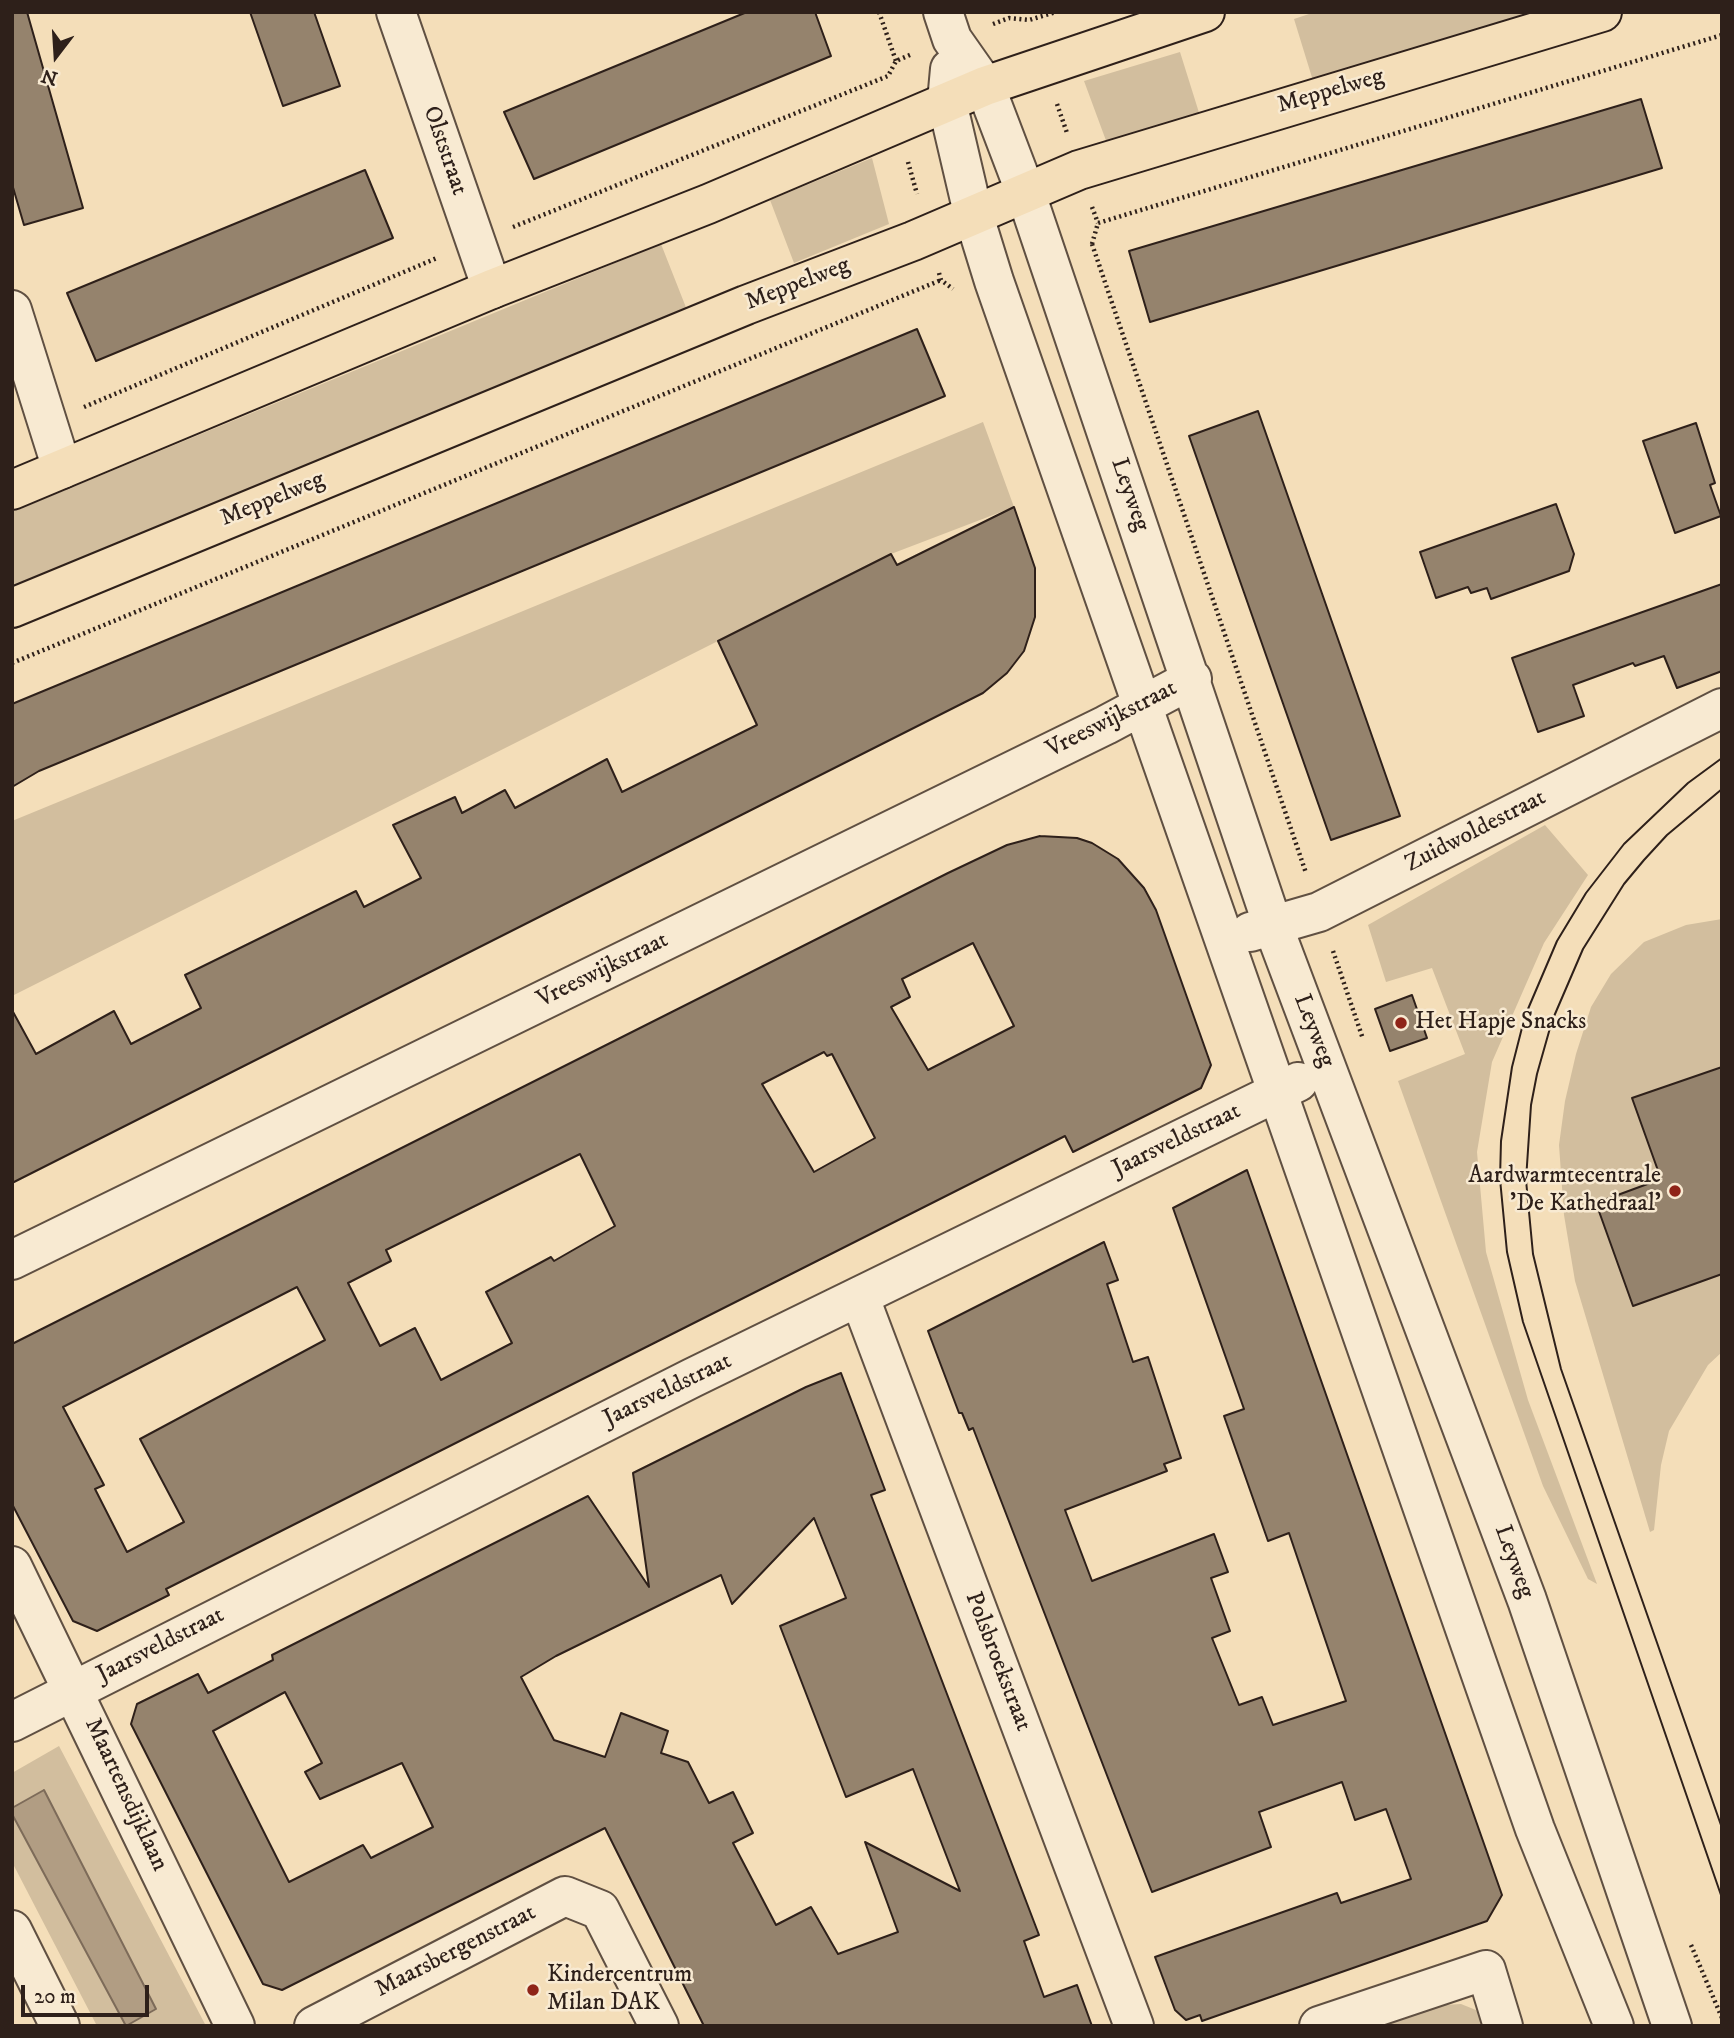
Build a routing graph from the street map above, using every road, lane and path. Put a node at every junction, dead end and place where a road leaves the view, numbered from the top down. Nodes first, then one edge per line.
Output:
1 (396, 12) edge
2 (879, 12) edge
3 (1205, 12) edge
4 (1602, 12) edge
5 (1029, 20) dead end
6 (948, 25) edge
7 (1722, 35) edge
8 (895, 61) dead end
9 (1044, 64) junction
10 (888, 76) dead end
11 (985, 86) junction
12 (947, 102) junction
13 (897, 124) junction
14 (1079, 170) junction
15 (1025, 191) junction
16 (973, 213) junction
17 (1098, 223) junction
18 (928, 234) junction
19 (492, 289) junction
20 (12, 310) edge
21 (62, 469) junction
22 (12, 490) edge
23 (12, 608) edge
24 (12, 663) edge
25 (1192, 679) junction
26 (1140, 706) junction
27 (1722, 708) edge
28 (1319, 912) junction
29 (1273, 926) junction
30 (1224, 939) junction
31 (1365, 1044) dead end
32 (1328, 1070) junction
33 (1276, 1091) junction
34 (12, 1260) edge
35 (860, 1298) junction
36 (12, 1566) edge
37 (75, 1689) junction
38 (12, 1722) edge
39 (12, 1930) edge
40 (1687, 1934) dead end
41 (1722, 2018) edge
42 (60, 2026) edge
43 (235, 2026) edge
44 (314, 2026) edge
45 (659, 2026) edge
46 (1134, 2026) edge
47 (1320, 2026) edge
48 (1503, 2026) edge
49 (1614, 2026) edge
50 (1672, 2026) edge

1 - 19 street, Olststraat
2 - 8 path
3 - 9 main road
4 - 14 main road, Meppelweg
5 - 9 path
6 - 11 street, Leyweg
6 - 12 street, Leyweg
7 - 17 path
9 - 11 main road
9 - 14 path
10 - 13 path
11 - 12 main road
11 - 15 street, Leyweg
12 - 13 main road
12 - 16 street, Leyweg
13 - 18 path
13 - 19 main road
14 - 15 main road, Meppelweg
14 - 17 path
15 - 16 main road, Meppelweg
15 - 25 street, Leyweg
16 - 18 main road, Meppelweg
16 - 26 street, Leyweg
17 - 28 path, Leyweg
18 - 23 main road, Meppelweg
18 - 24 path, Meppelweg
19 - 21 main road
20 - 21 street
21 - 22 main road
25 - 26 street, Vreeswijkstraat
25 - 29 street, Leyweg
26 - 30 street, Leyweg
26 - 34 street, Vreeswijkstraat
27 - 28 street, Zuidwoldestraat
28 - 29 street, Zuidwoldestraat
28 - 31 path, Leyweg
29 - 30 street, Zuidwoldestraat
29 - 32 street, Leyweg
30 - 33 street, Leyweg
32 - 33 street, Jaarsveldstraat
32 - 50 street, Leyweg
33 - 35 street, Jaarsveldstraat
33 - 49 street, Leyweg
35 - 37 street, Jaarsveldstraat
35 - 46 street, Polsbroekstraat
36 - 37 street, Maartensdijklaan
37 - 38 street, Jaarsveldstraat
37 - 43 street, Maartensdijklaan
39 - 42 street
40 - 41 path
44 - 45 street, Maarsbergenstraat
47 - 48 street

